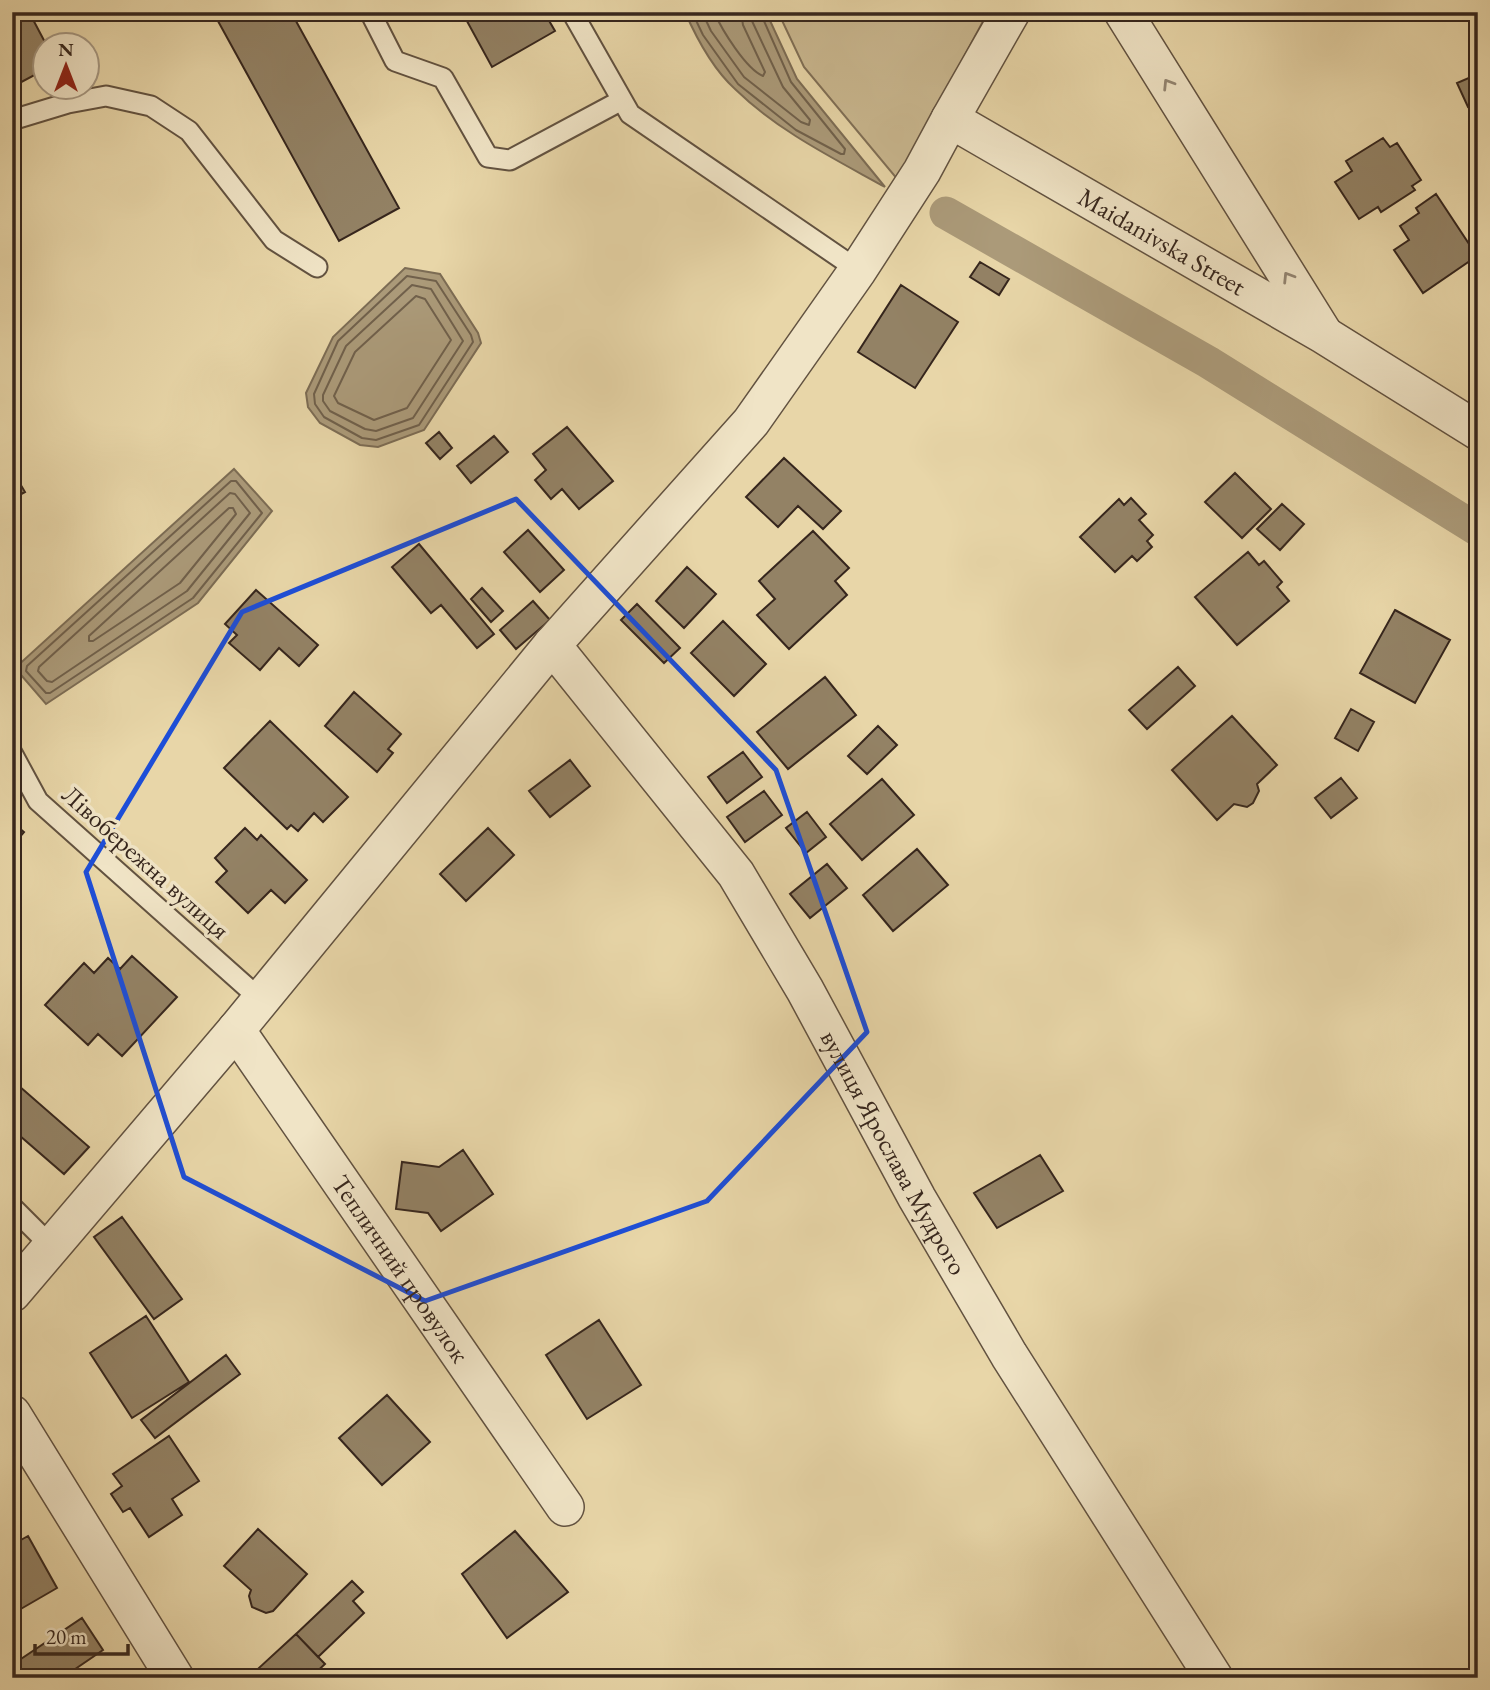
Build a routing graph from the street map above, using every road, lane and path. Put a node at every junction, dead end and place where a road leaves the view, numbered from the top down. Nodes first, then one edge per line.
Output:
1 (370, 12) edge
2 (572, 12) edge
3 (1011, 12) edge
4 (1123, 12) edge
5 (622, 100) junction
6 (950, 119) junction
7 (12, 120) edge
8 (317, 267) dead end
9 (858, 270) junction
10 (1324, 335) junction
11 (1478, 431) edge
12 (552, 645) junction
13 (12, 753) edge
14 (260, 999) junction
15 (236, 1030) junction
16 (12, 1207) edge
17 (52, 1247) junction
18 (12, 1293) edge
19 (12, 1413) edge
20 (565, 1507) dead end
21 (174, 1678) edge
22 (1214, 1678) edge

1 - 5 lane
2 - 5 lane
3 - 6 street
10 -> 4 street
5 - 9 lane
6 - 9 street
6 - 10 street, Maidanivska Street
7 - 8 lane
9 - 12 street
10 - 11 street, Maidanivska Street
12 - 14 street
12 - 22 street, вулиця Ярослава Мудрого
13 - 14 lane, Лівобережна вулиця
14 - 15 street
15 - 17 street
15 - 20 street, Тепличний провулок
16 - 17 lane
17 - 18 street
19 - 21 street

